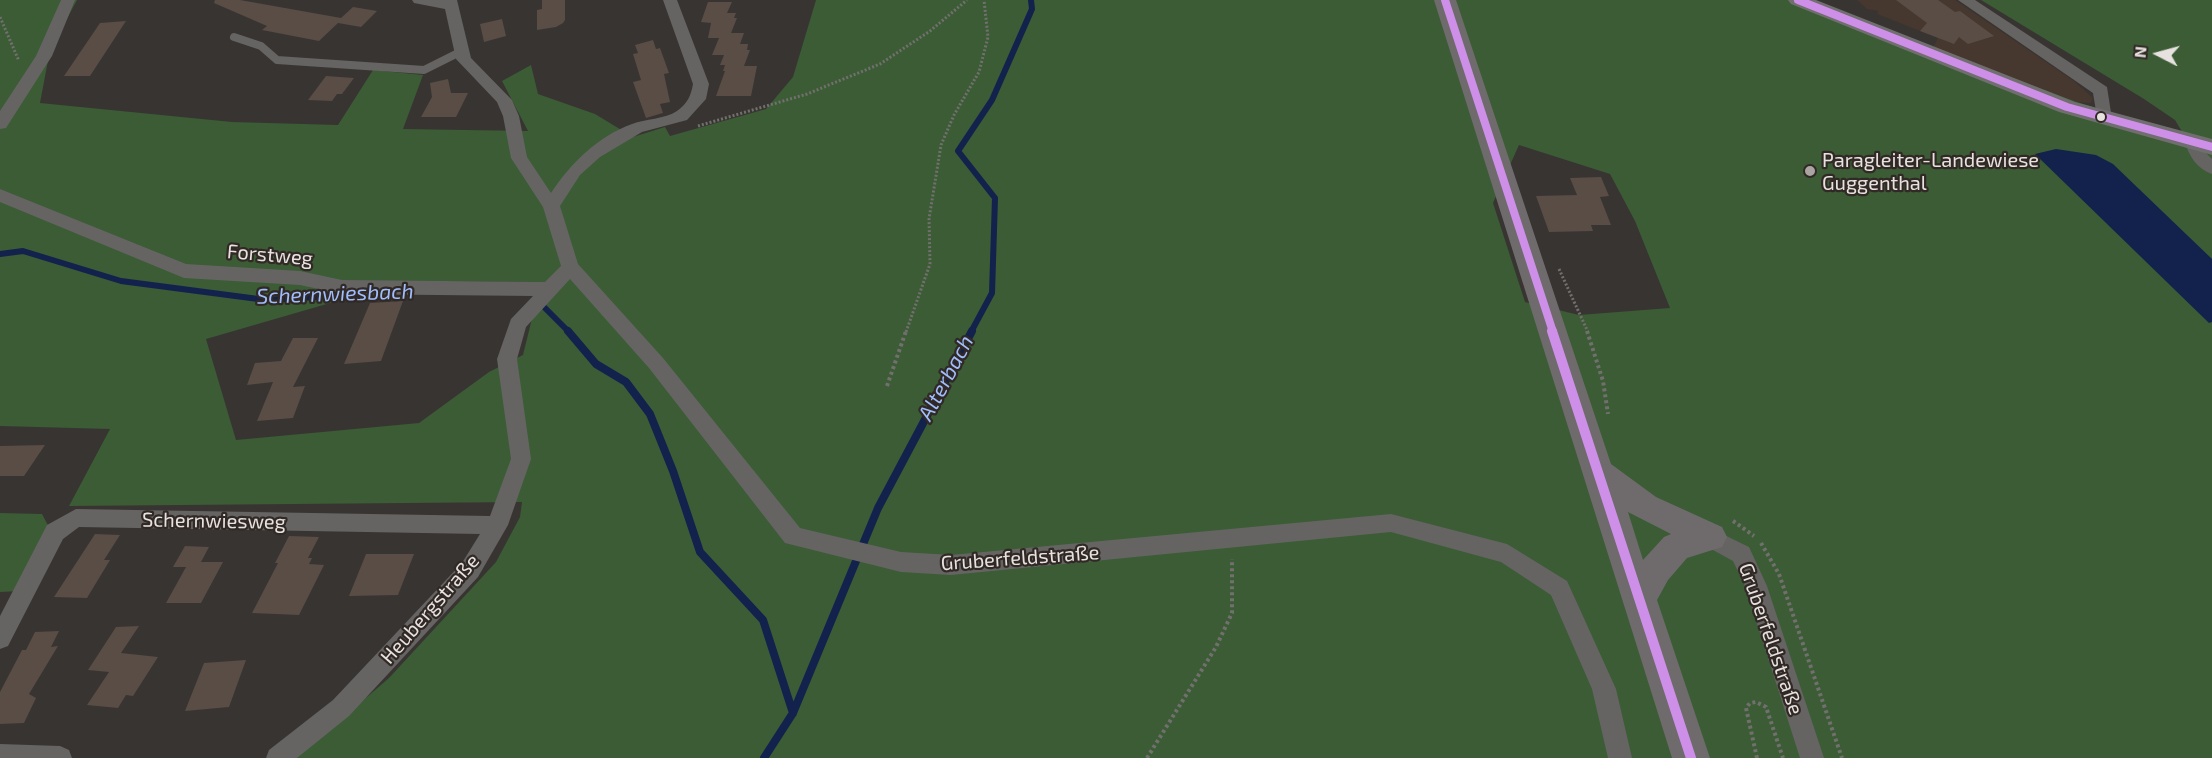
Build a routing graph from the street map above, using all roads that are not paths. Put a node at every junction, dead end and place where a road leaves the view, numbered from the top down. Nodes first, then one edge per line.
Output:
1 (68, 0) edge
2 (419, 0) edge
3 (670, 0) edge
4 (1445, 0) edge
5 (1798, 0) edge
6 (1965, 0) edge
7 (449, 2) edge
8 (234, 37) dead end
9 (462, 51) junction
10 (2104, 119) junction
11 (0, 124) edge
12 (2203, 151) edge
13 (2212, 168) edge
14 (0, 195) edge
15 (551, 206) junction
16 (570, 267) junction
17 (550, 289) junction
18 (1598, 472) junction
19 (497, 525) junction
20 (1720, 528) junction
21 (1640, 597) junction
22 (0, 639) edge
23 (0, 756) edge
24 (60, 758) edge
25 (278, 758) edge
26 (1620, 758) edge
27 (1691, 758) edge
28 (1812, 758) edge

1 - 11 street
2 - 7 street
3 - 15 street
4 - 18 main road
5 - 10 main road
6 - 10 street
7 - 9 street, Gruberfeldstraße
8 - 9 lane
9 - 15 street, Gruberfeldstraße
10 - 12 main road
12 - 13 street
14 - 17 street, Forstweg
15 - 16 street, Gruberfeldstraße
16 - 17 street, Heubergstraße
16 - 26 street, Gruberfeldstraße
17 - 19 street, Heubergstraße
18 - 20 main road
18 - 21 main road
19 - 22 street, Schernwiesweg
19 - 25 street, Heubergstraße
20 - 21 main road
20 - 28 street, Gruberfeldstraße
21 - 27 main road
23 - 24 street

